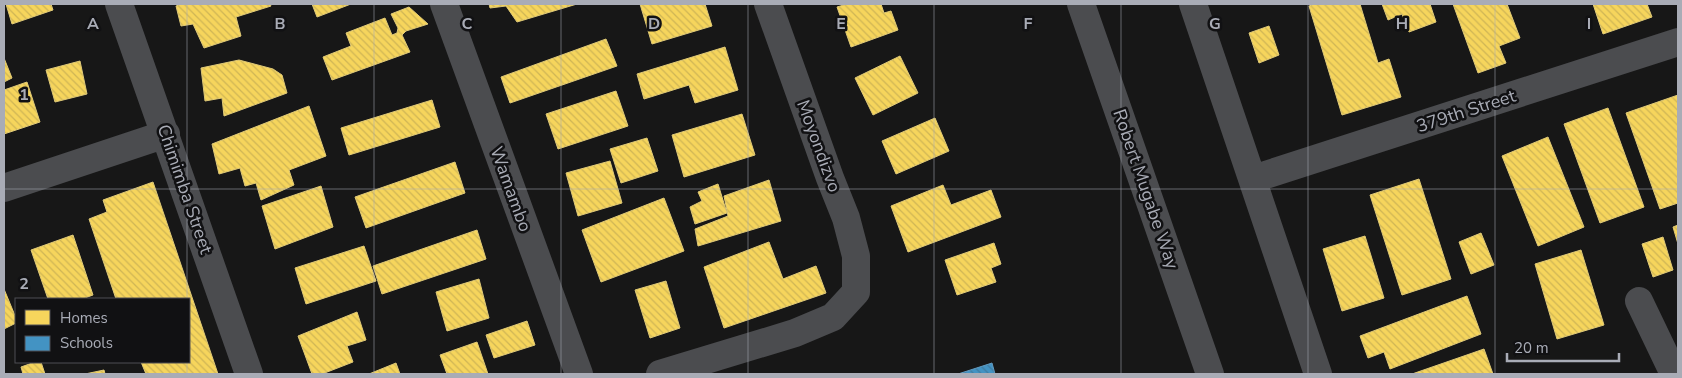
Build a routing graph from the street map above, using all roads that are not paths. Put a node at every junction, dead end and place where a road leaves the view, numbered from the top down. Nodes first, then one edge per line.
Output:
1 (119, 4) edge
2 (444, 4) edge
3 (768, 4) edge
4 (1081, 4) edge
5 (1194, 4) edge
6 (1678, 42) edge
7 (166, 134) junction
8 (1253, 179) junction
9 (4, 188) edge
10 (1639, 301) dead end
11 (1675, 372) edge
12 (249, 374) edge
13 (579, 374) edge
14 (660, 374) edge
15 (1210, 374) edge
16 (1318, 374) edge

1 - 7 street, Chimimba Street
2 - 13 street, Wamambo
3 - 14 street, Moyondizvo
4 - 15 street, Robert Mugabe Way
5 - 8 street
6 - 8 street, 379th Street
7 - 9 street
7 - 12 street, Chimimba Street
8 - 16 street
10 - 11 street

